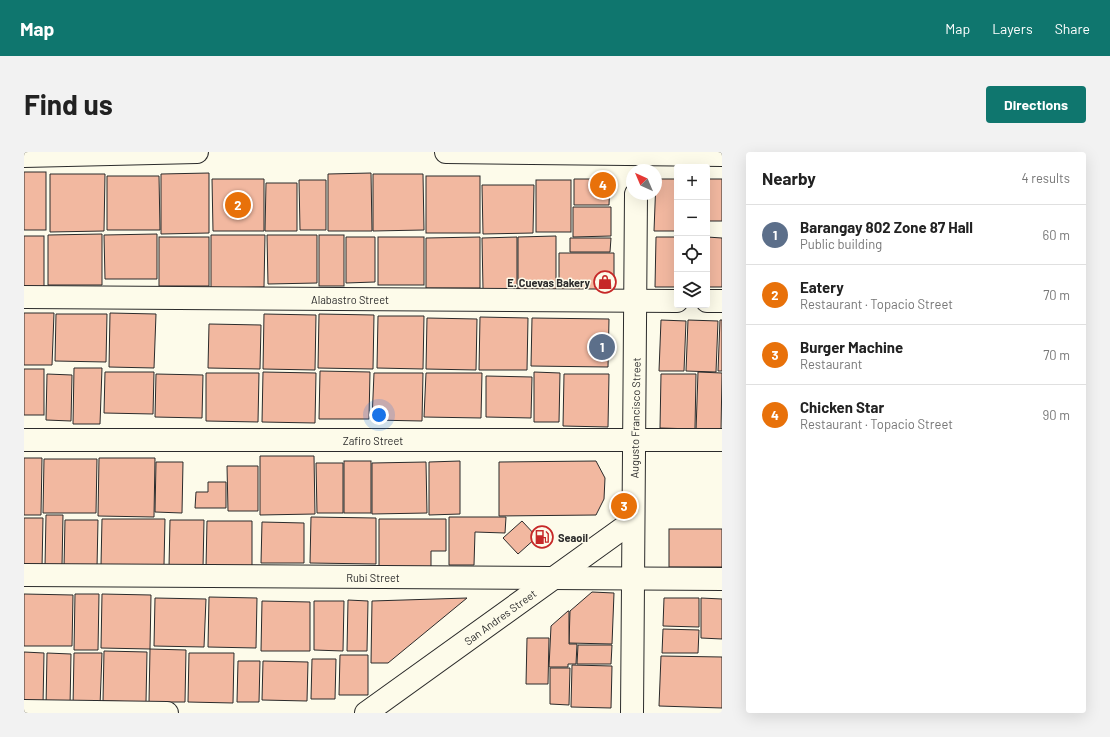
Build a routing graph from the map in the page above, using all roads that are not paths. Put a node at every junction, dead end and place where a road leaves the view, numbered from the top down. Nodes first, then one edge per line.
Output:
1 (196, 152) edge
2 (446, 152) edge
3 (722, 154) edge
4 (24, 156) edge
5 (636, 159) edge
6 (636, 200) edge
7 (24, 297) edge
8 (636, 301) junction
9 (674, 301) edge
10 (710, 301) edge
11 (722, 301) edge
12 (24, 440) edge
13 (635, 440) junction
14 (722, 440) edge
15 (633, 521) junction
16 (24, 575) edge
17 (554, 578) junction
18 (633, 579) junction
19 (722, 579) edge
20 (24, 711) edge
21 (167, 713) edge
22 (366, 713) edge
23 (632, 713) edge

1 - 4 street
2 - 5 street
3 - 5 street
6 - 8 street, Augusto Francisco Street
7 - 8 street, Alabastro Street
8 - 9 street, Alabastro Street
8 - 13 street, Augusto Francisco Street
10 - 11 street
12 - 13 street, Zafiro Street
13 - 14 street, Zafiro Street
13 - 15 street, Augusto Francisco Street
15 - 17 street, San Andres Street
15 - 18 street, Augusto Francisco Street
16 - 17 street, Rubi Street
17 - 18 street, Rubi Street
17 - 22 street, San Andres Street
18 - 19 street, Rubi Street
18 - 23 street, Augusto Francisco Street
20 - 21 street

